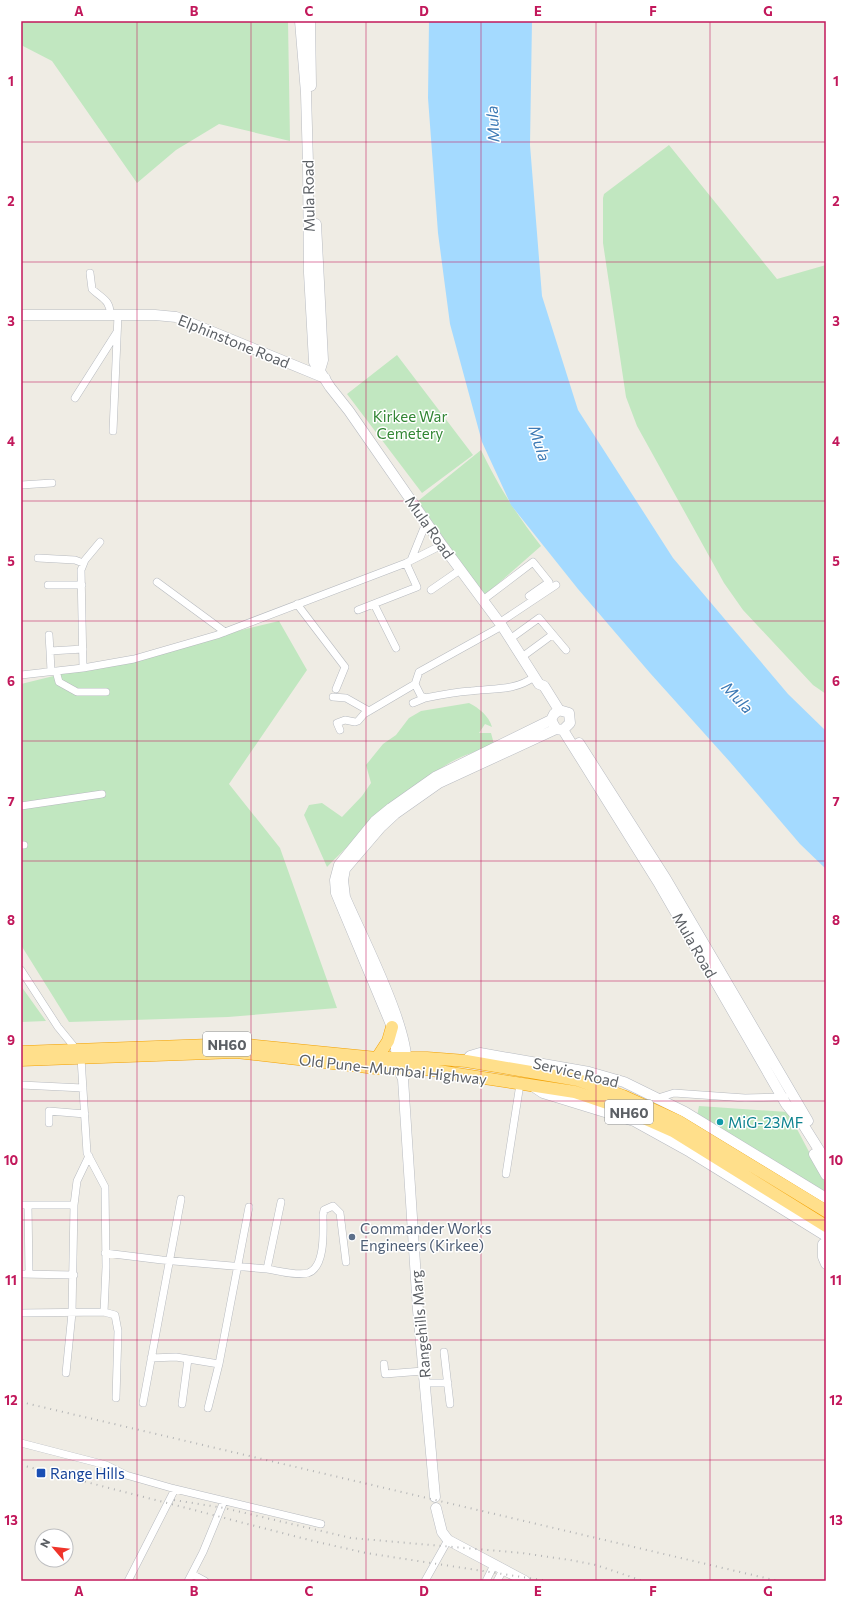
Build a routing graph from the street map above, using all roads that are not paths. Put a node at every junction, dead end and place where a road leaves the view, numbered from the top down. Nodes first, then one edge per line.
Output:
1 (300, 21) edge
2 (310, 21) edge
3 (307, 35) junction
4 (90, 273) dead end
5 (114, 315) junction
6 (21, 316) edge
7 (117, 332) junction
8 (322, 374) junction
9 (75, 398) dead end
10 (113, 431) dead end
11 (52, 483) dead end
12 (21, 485) edge
13 (426, 523) junction
14 (100, 542) dead end
15 (442, 545) junction
16 (38, 558) dead end
17 (408, 562) junction
18 (83, 563) junction
19 (460, 570) junction
20 (157, 582) dead end
21 (48, 585) dead end
22 (82, 585) junction
23 (556, 585) dead end
24 (431, 590) dead end
25 (529, 596) dead end
26 (483, 600) junction
27 (297, 604) junction
28 (374, 604) junction
29 (358, 610) dead end
30 (501, 624) junction
31 (225, 632) junction
32 (552, 634) junction
33 (49, 635) dead end
34 (510, 639) junction
35 (396, 648) dead end
36 (83, 649) junction
37 (566, 650) dead end
38 (50, 651) junction
39 (522, 657) junction
40 (83, 668) junction
41 (54, 671) junction
42 (21, 675) edge
43 (536, 680) junction
44 (415, 684) junction
45 (336, 689) dead end
46 (106, 692) dead end
47 (333, 697) dead end
48 (425, 698) junction
49 (413, 703) dead end
50 (369, 711) junction
51 (559, 721) junction
52 (340, 730) dead end
53 (102, 794) dead end
54 (21, 806) edge
55 (21, 970) edge
56 (392, 1027) junction
57 (21, 1052) edge
58 (79, 1054) junction
59 (377, 1058) junction
60 (21, 1060) edge
61 (466, 1061) junction
62 (402, 1067) junction
63 (525, 1084) junction
64 (21, 1085) edge
65 (83, 1088) junction
66 (788, 1097) junction
67 (658, 1098) junction
68 (791, 1110) junction
69 (85, 1114) junction
70 (49, 1123) dead end
71 (826, 1150) edge
72 (89, 1156) junction
73 (826, 1161) edge
74 (506, 1174) dead end
75 (826, 1175) edge
76 (826, 1198) edge
77 (181, 1199) dead end
78 (281, 1202) dead end
79 (24, 1205) edge
80 (74, 1205) junction
81 (248, 1208) dead end
82 (826, 1211) edge
83 (826, 1226) edge
84 (824, 1240) edge
85 (105, 1253) junction
86 (169, 1261) junction
87 (346, 1262) dead end
88 (826, 1264) edge
89 (238, 1267) junction
90 (267, 1269) junction
91 (21, 1274) edge
92 (29, 1274) junction
93 (74, 1275) junction
94 (104, 1312) junction
95 (21, 1313) edge
96 (72, 1313) junction
97 (444, 1352) dead end
98 (151, 1358) junction
99 (188, 1359) junction
100 (219, 1364) junction
101 (384, 1364) dead end
102 (423, 1371) junction
103 (66, 1373) dead end
104 (424, 1383) junction
105 (448, 1383) junction
106 (116, 1398) dead end
107 (143, 1403) dead end
108 (182, 1404) dead end
109 (450, 1404) dead end
110 (208, 1408) dead end
111 (21, 1443) edge
112 (175, 1489) junction
113 (435, 1497) dead end
114 (224, 1501) junction
115 (436, 1508) dead end
116 (320, 1524) dead end
117 (448, 1540) junction
118 (499, 1568) junction
119 (192, 1574) junction
120 (128, 1581) edge
121 (188, 1581) edge
122 (205, 1581) edge
123 (425, 1581) edge
124 (486, 1581) edge
125 (497, 1581) edge
126 (525, 1581) edge

1 - 3 main road, Mula Road
2 - 3 main road
3 - 8 main road, Mula Road
4 - 5 street
5 - 6 main road, Elphinstone Road
5 - 7 street
5 - 8 main road, Elphinstone Road
7 - 9 street
7 - 10 street
8 - 13 main road, Mula Road
11 - 12 street
13 - 15 main road, Mula Road
13 - 17 street
14 - 18 street
15 - 17 street
15 - 19 main road, Mula Road
16 - 18 street
17 - 27 street
17 - 28 street
18 - 22 street
19 - 24 street
19 - 26 main road, Mula Road
20 - 31 street
21 - 22 street
22 - 36 street
23 - 30 street
25 - 26 street
26 - 30 main road, Mula Road
27 - 31 street
27 - 45 street
28 - 29 street
28 - 35 street
30 - 34 main road, Mula Road
30 - 44 street
31 - 40 street
32 - 34 street
32 - 37 street
32 - 39 street
33 - 38 street
34 - 39 main road, Mula Road
36 - 38 street
36 - 40 street
38 - 41 street
39 - 43 main road, Mula Road
40 - 41 street
41 - 42 street
41 - 46 street
43 - 48 street
43 - 51 main road, Mula Road
44 - 48 street
44 - 50 street
47 - 50 street
48 - 49 street
50 - 52 street
51 - 56 main road
51 - 62 main road
51 - 66 main road, Mula Road
53 - 54 street
55 - 58 street
56 - 59 highway
56 - 62 main road
57 - 58 highway, Old Pune–Mumbai Highway / NH60
58 - 59 highway, Old Pune–Mumbai Highway / NH60
58 - 60 highway, Old Pune–Mumbai Highway / NH60
58 - 62 highway, Old Pune–Mumbai Highway / NH60
58 - 65 street
59 - 62 highway, Old Pune–Mumbai Highway / NH60
61 - 62 highway, Old Pune–Mumbai Highway / NH60
61 - 67 main road, Service Road
61 - 82 highway, Old Pune–Mumbai Highway / NH60
62 - 63 highway, Old Pune–Mumbai Highway / NH60
62 - 102 main road, Rangehills Marg
63 - 74 street
63 - 83 highway, Old Pune–Mumbai Highway / NH60
63 - 84 main road
64 - 65 street
65 - 69 street
66 - 67 street
66 - 68 main road, Mula Road
66 - 71 main road
67 - 76 main road, Service Road
68 - 73 main road, Mula Road
68 - 75 main road
69 - 70 street
69 - 72 street
72 - 80 street
72 - 85 street
77 - 86 street
78 - 90 street
79 - 80 street
79 - 92 street
80 - 93 street
81 - 89 street
84 - 88 main road
85 - 86 street
85 - 94 street
86 - 89 street
86 - 98 street
87 - 90 street
89 - 90 street
89 - 100 street
91 - 92 street
92 - 93 street
93 - 96 street
94 - 96 street
94 - 106 street
95 - 96 street
96 - 103 street
97 - 105 street
98 - 99 street
98 - 107 street
99 - 100 street
99 - 108 street
100 - 110 street
101 - 102 street
102 - 104 main road, Rangehills Marg
104 - 105 street
104 - 113 main road, Rangehills Marg
105 - 109 street
111 - 112 street
112 - 114 street
112 - 120 street
114 - 116 street
114 - 119 street
115 - 117 main road
117 - 118 main road
117 - 123 street
118 - 124 street
118 - 125 street
118 - 126 main road
119 - 121 street
119 - 122 street

